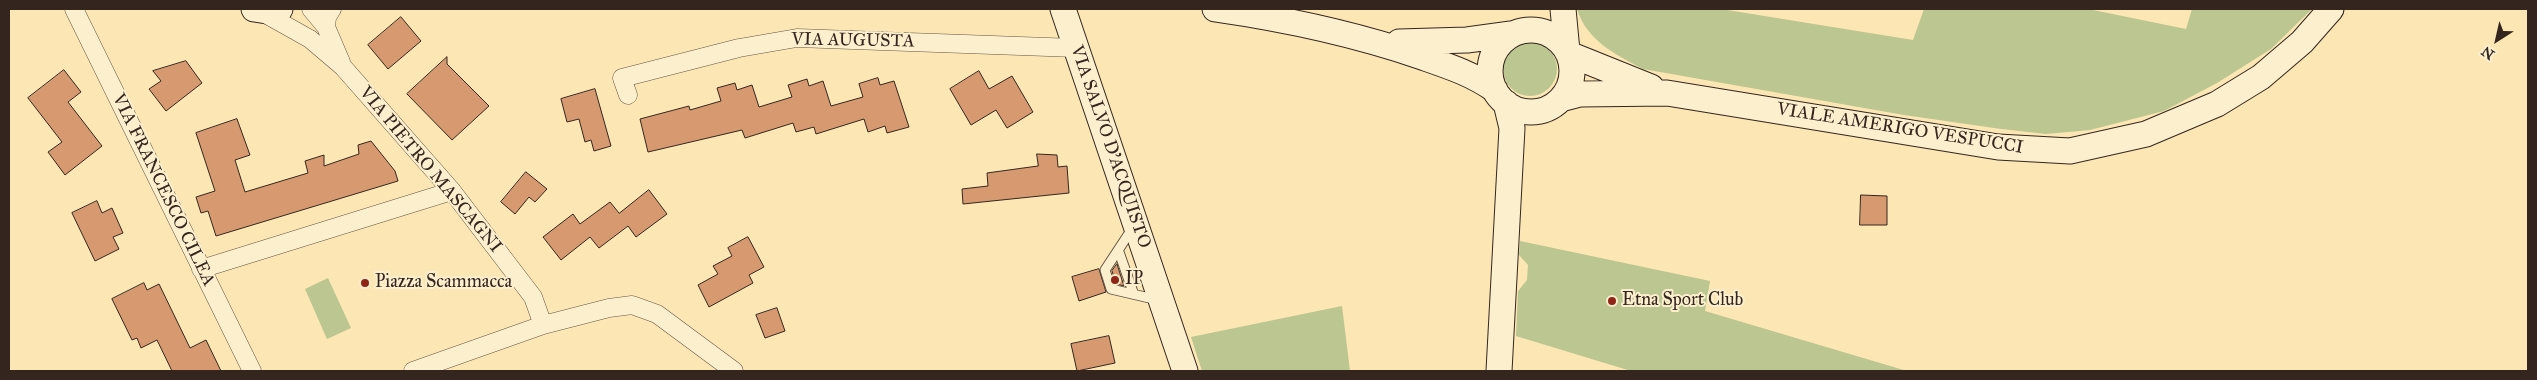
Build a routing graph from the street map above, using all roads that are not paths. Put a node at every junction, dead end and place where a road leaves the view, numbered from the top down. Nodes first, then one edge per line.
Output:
1 (74, 9) edge
2 (264, 9) edge
3 (311, 9) edge
4 (332, 9) edge
5 (1063, 9) edge
6 (1215, 9) edge
7 (1529, 9) edge
8 (1564, 9) edge
9 (2331, 9) edge
10 (326, 28) junction
11 (1512, 34) junction
12 (1379, 42) junction
13 (1076, 48) junction
14 (1568, 53) junction
15 (344, 67) junction
16 (1667, 93) junction
17 (628, 94) dead end
18 (1500, 97) junction
19 (1553, 104) junction
20 (1508, 190) junction
21 (452, 191) junction
22 (1136, 222) junction
23 (1119, 252) junction
24 (201, 269) junction
25 (1133, 292) junction
26 (1162, 301) junction
27 (544, 325) junction
28 (252, 371) edge
29 (413, 371) edge
30 (734, 371) edge
31 (1185, 371) edge
32 (1499, 371) edge

1 - 24 street, VIA FRANCESCO CILEA
2 - 15 street
3 - 10 street
4 - 10 street
5 - 13 street, VIA SALVO D'ACQUISTO
6 - 12 street
7 - 11 street
8 - 14 street
9 - 16 street, VIALE AMERIGO VESPUCCI
10 - 15 street
11 - 12 street
11 - 14 street
11 - 18 street
12 - 18 street
13 - 17 street, VIA AUGUSTA
13 - 22 street, VIA SALVO D'ACQUISTO
14 - 16 street
14 - 19 street
15 - 21 street, VIA PIETRO MASCAGNI
16 - 19 street
18 - 19 street
18 - 20 street
19 - 20 street
20 - 32 street
21 - 24 street
21 - 27 street, VIA PIETRO MASCAGNI
22 - 23 lane
22 - 26 street, VIA SALVO D'ACQUISTO
23 - 25 lane
23 - 25 lane
24 - 28 street, VIA FRANCESCO CILEA
25 - 26 lane
26 - 31 street, VIA SALVO D'ACQUISTO
27 - 29 street
27 - 30 street

